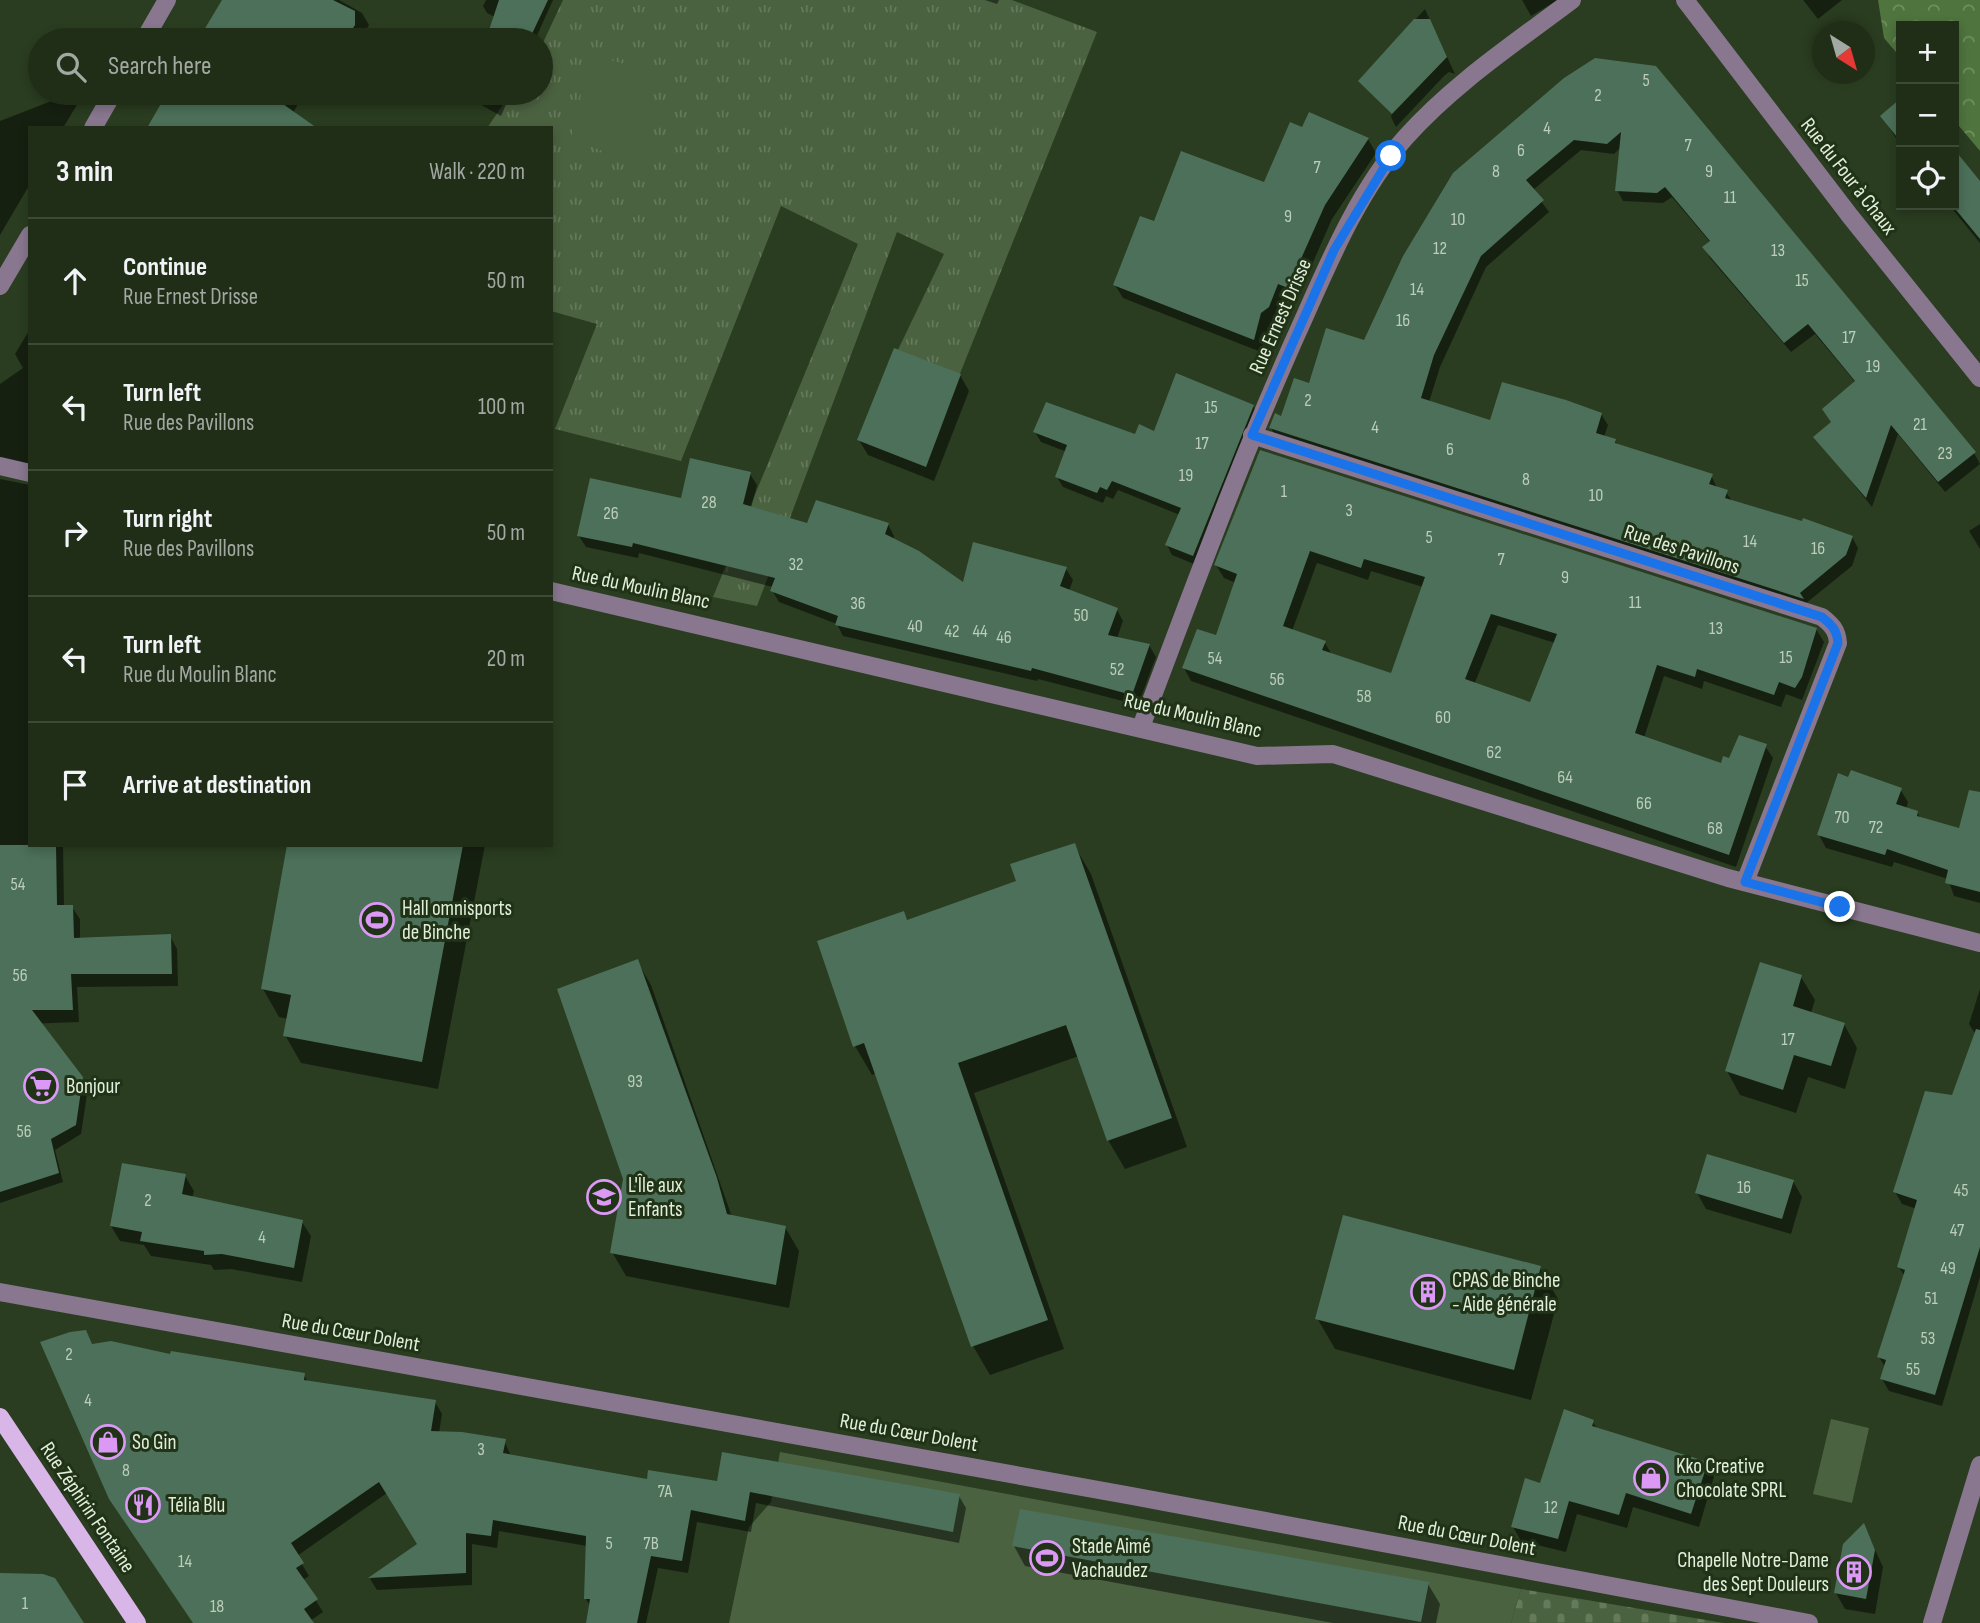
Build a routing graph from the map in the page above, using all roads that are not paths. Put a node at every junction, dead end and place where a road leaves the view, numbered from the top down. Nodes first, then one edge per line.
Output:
1 (167, 0) edge
2 (1572, 0) edge
3 (1685, 0) edge
4 (151, 28) edge
5 (106, 105) edge
6 (94, 126) edge
7 (28, 238) edge
8 (0, 286) edge
9 (1980, 378) edge
10 (1252, 435) junction
11 (0, 466) edge
12 (28, 473) edge
13 (553, 591) edge
14 (1141, 727) junction
15 (1745, 882) junction
16 (1980, 943) edge
17 (0, 1292) edge
18 (0, 1417) edge
19 (1980, 1465) edge
20 (137, 1623) edge
21 (1809, 1623) edge
22 (1932, 1623) edge

1 - 4 street
2 - 10 street, Rue Ernest Drisse
3 - 9 street, Rue du Four à Chaux
5 - 6 street
7 - 8 street
10 - 14 street, Rue Ernest Drisse
10 - 15 street, Rue des Pavillons
11 - 12 street
13 - 14 street, Rue du Moulin Blanc
14 - 15 street, Rue du Moulin Blanc
15 - 16 street, Rue du Moulin Blanc
17 - 21 street, Rue du Cœur Dolent
18 - 20 main road, Rue Zéphirin Fontaine
19 - 22 street

